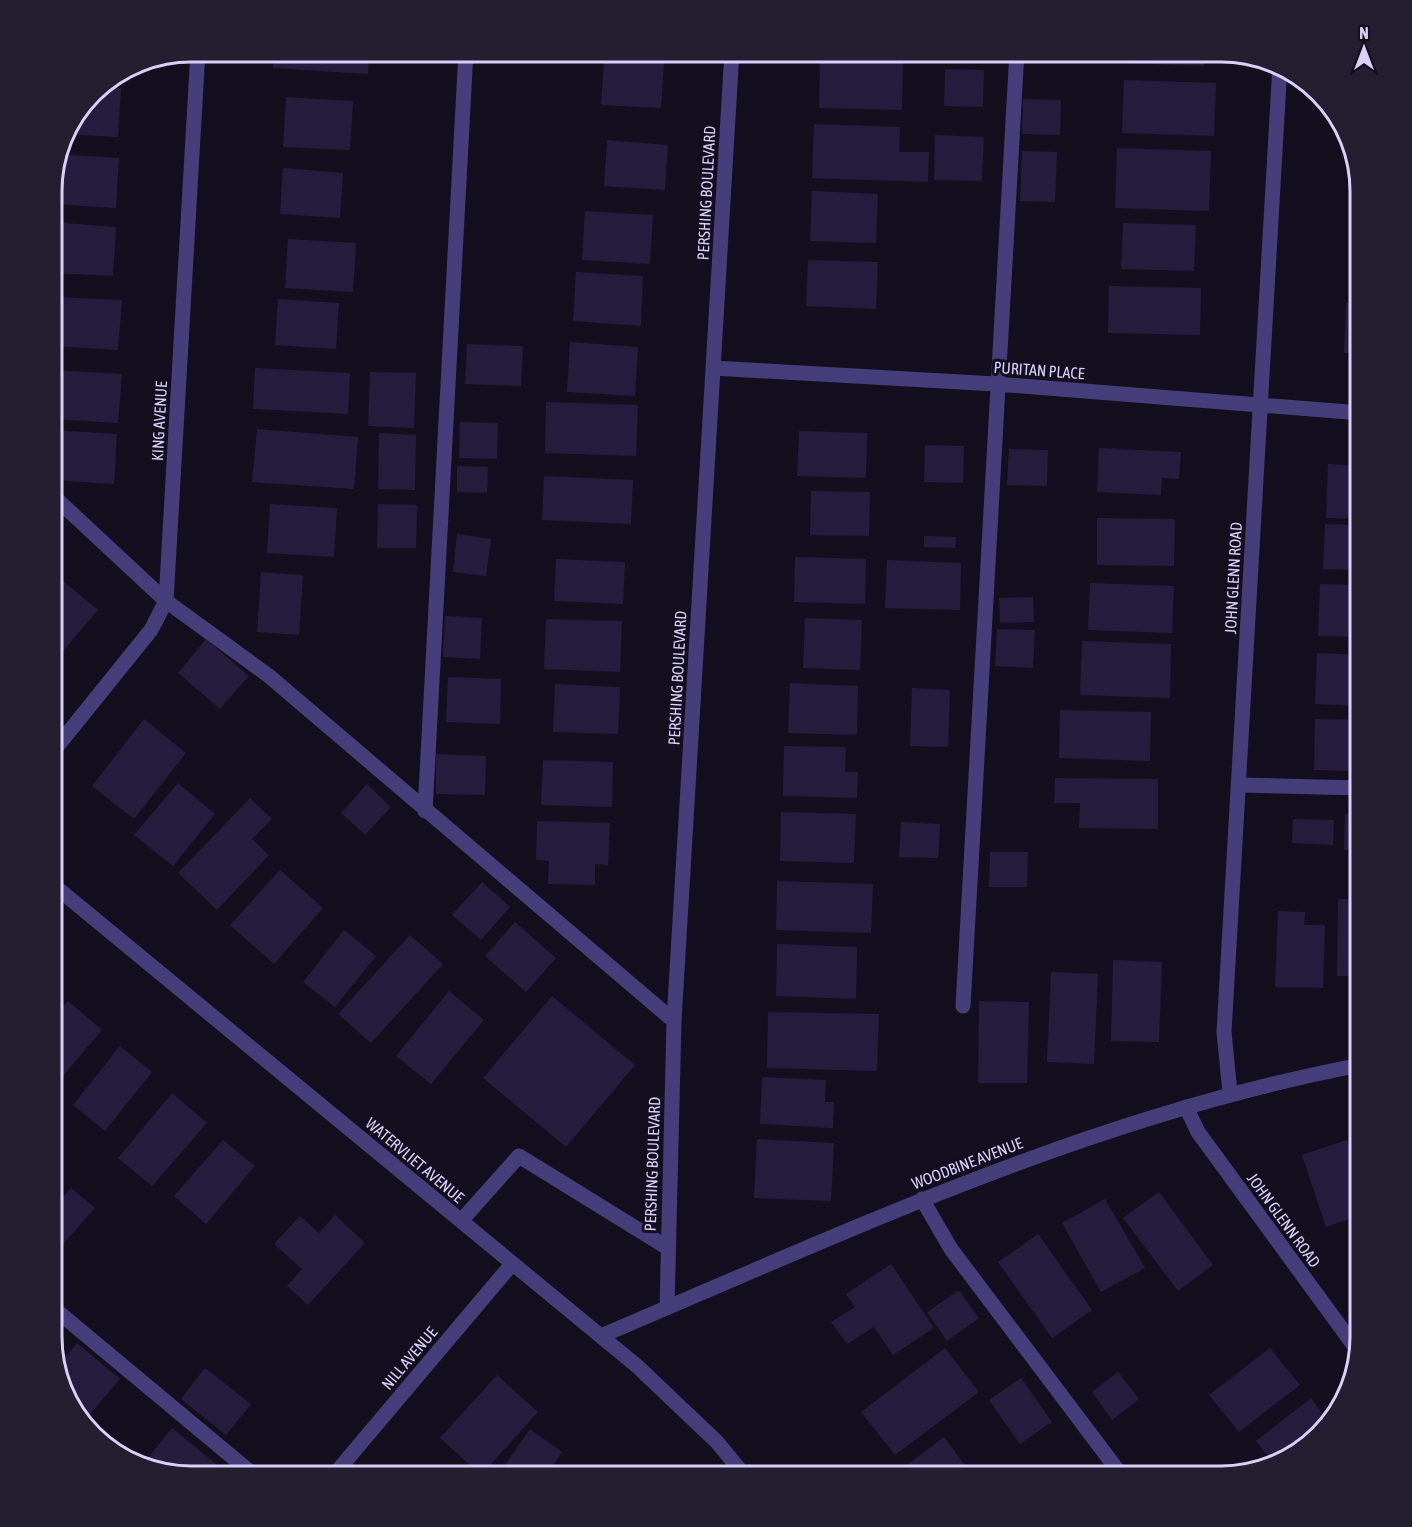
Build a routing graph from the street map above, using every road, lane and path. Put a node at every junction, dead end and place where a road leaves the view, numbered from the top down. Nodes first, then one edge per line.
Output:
1 (197, 62) edge
2 (465, 62) edge
3 (731, 62) edge
4 (1016, 62) edge
5 (1279, 75) edge
6 (713, 368) junction
7 (996, 384) junction
8 (1262, 405) junction
9 (1351, 412) edge
10 (62, 504) edge
11 (166, 601) junction
12 (62, 740) edge
13 (1239, 785) junction
14 (1351, 788) edge
15 (425, 811) junction
16 (62, 892) edge
17 (963, 1006) dead end
18 (674, 1021) junction
19 (1351, 1067) edge
20 (1230, 1093) junction
21 (1186, 1107) junction
22 (922, 1199) junction
23 (461, 1221) junction
24 (668, 1248) junction
25 (512, 1264) junction
26 (667, 1308) junction
27 (62, 1315) edge
28 (1351, 1333) edge
29 (601, 1336) junction
30 (243, 1466) edge
31 (341, 1466) edge
32 (737, 1466) edge
33 (1114, 1466) edge

1 - 11 street, KING AVENUE
2 - 15 street
3 - 6 street, PERSHING BOULEVARD
4 - 7 street
5 - 8 street, JOHN GLENN ROAD
6 - 7 street, PURITAN PLACE
6 - 18 street, PERSHING BOULEVARD
7 - 8 street, PURITAN PLACE
7 - 17 street
8 - 9 street, PURITAN PLACE
8 - 13 street, JOHN GLENN ROAD
10 - 11 street
11 - 12 street, KING AVENUE
11 - 15 street
13 - 14 street
13 - 20 street, JOHN GLENN ROAD
15 - 18 street
16 - 23 street, WATERVLIET AVENUE
18 - 24 street, PERSHING BOULEVARD
19 - 20 street, WOODBINE AVENUE
20 - 21 street, WOODBINE AVENUE
21 - 22 street, WOODBINE AVENUE
21 - 28 street, JOHN GLENN ROAD
22 - 26 street, WOODBINE AVENUE
22 - 33 street
23 - 24 street
23 - 25 street, WATERVLIET AVENUE
24 - 26 street, PERSHING BOULEVARD
25 - 29 street, WATERVLIET AVENUE
25 - 31 street, NILL AVENUE
26 - 29 street, WOODBINE AVENUE
27 - 30 street
29 - 32 street, WATERVLIET AVENUE

